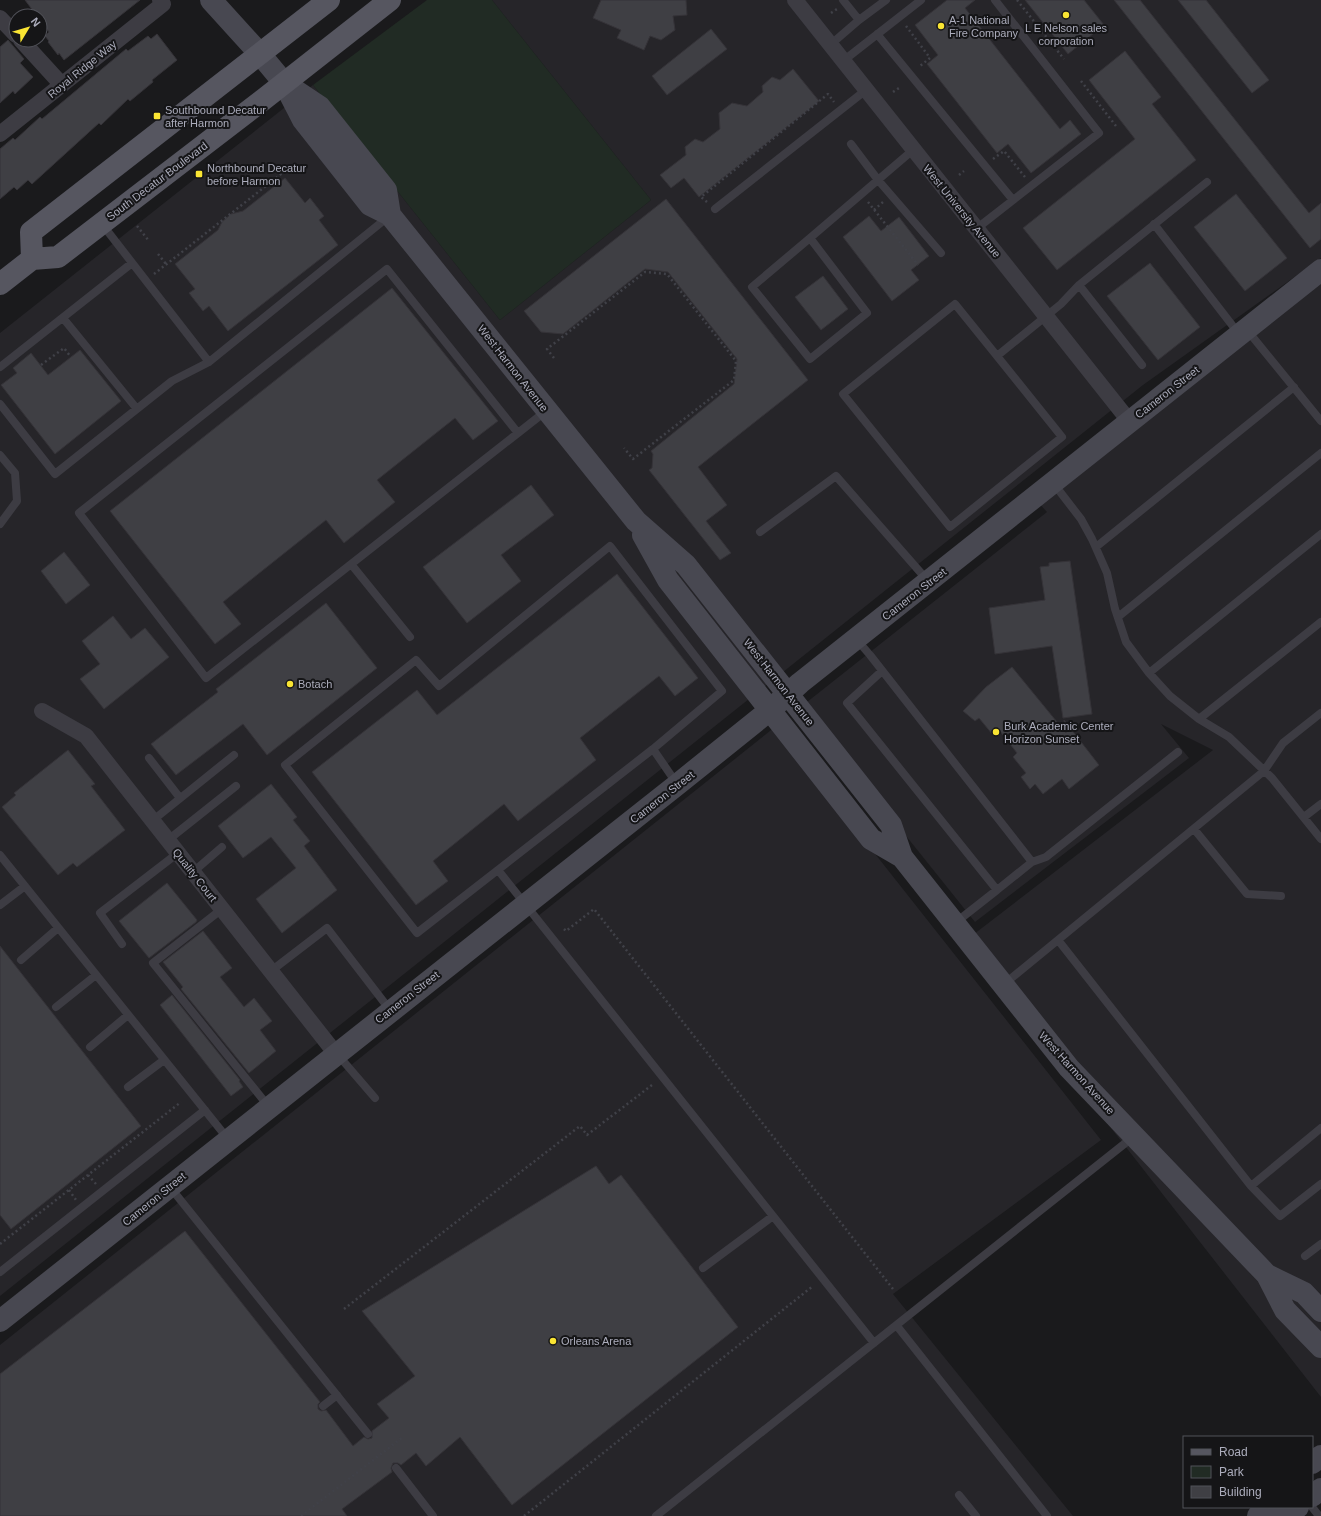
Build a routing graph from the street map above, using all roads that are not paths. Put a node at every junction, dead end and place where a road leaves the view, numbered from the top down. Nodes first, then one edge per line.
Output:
1 (212, 0) edge
2 (329, 0) edge
3 (390, 0) edge
4 (795, 0) edge
5 (843, 0) edge
6 (886, 0) edge
7 (921, 0) edge
8 (995, 0) edge
9 (162, 2) edge
10 (0, 18) edge
11 (859, 20) junction
12 (8, 26) edge
13 (877, 34) junction
14 (830, 45) junction
15 (27, 48) edge
16 (260, 54) junction
17 (843, 61) junction
18 (284, 83) junction
19 (62, 85) junction
20 (866, 90) junction
21 (0, 134) edge
22 (851, 144) dead end
23 (913, 150) junction
24 (878, 180) junction
25 (1206, 182) dead end
26 (1013, 200) junction
27 (715, 209) road end
28 (390, 215) junction
29 (102, 223) junction
30 (1154, 224) junction
31 (976, 229) junction
32 (810, 238) junction
33 (941, 253) dead end
34 (32, 259) junction
35 (132, 263) junction
36 (1320, 274) edge
37 (0, 284) edge
38 (1079, 285) junction
39 (1046, 316) junction
40 (63, 318) junction
41 (1243, 332) junction
42 (997, 356) junction
43 (209, 362) junction
44 (1142, 365) dead end
45 (0, 366) edge
46 (1294, 387) junction
47 (0, 404) edge
48 (137, 409) junction
49 (546, 411) junction
50 (1321, 421) edge
51 (1130, 422) junction
52 (518, 433) junction
53 (1321, 453) edge
54 (0, 455) edge
55 (1053, 483) junction
56 (636, 521) junction
57 (0, 524) edge
58 (760, 532) dead end
59 (1321, 534) edge
60 (1096, 547) junction
61 (351, 564) junction
62 (929, 582) junction
63 (1118, 617) junction
64 (1321, 622) edge
65 (410, 637) dead end
66 (857, 639) junction
67 (882, 671) junction
68 (1149, 673) junction
69 (788, 693) junction
70 (770, 710) junction
71 (42, 711) dead end
72 (1321, 713) edge
73 (1199, 719) junction
74 (653, 749) junction
75 (1178, 752) dead end
76 (234, 755) dead end
77 (149, 758) dead end
78 (1264, 771) junction
79 (678, 784) junction
80 (236, 786) dead end
81 (180, 798) junction
82 (1321, 804) edge
83 (1304, 818) junction
84 (152, 821) junction
85 (1194, 829) junction
86 (1321, 839) edge
87 (168, 840) junction
88 (222, 847) dead end
89 (178, 853) junction
90 (0, 855) edge
91 (902, 857) junction
92 (1032, 862) junction
93 (498, 870) junction
94 (193, 872) junction
95 (25, 886) junction
96 (997, 890) junction
97 (1281, 896) dead end
98 (524, 904) junction
99 (0, 905) edge
100 (222, 909) junction
101 (954, 924) junction
102 (58, 928) junction
103 (1058, 940) junction
104 (122, 944) dead end
105 (20, 960) dead end
106 (272, 971) junction
107 (96, 975) junction
108 (1002, 985) junction
109 (56, 1007) dead end
110 (390, 1011) junction
111 (128, 1015) junction
112 (90, 1047) dead end
113 (336, 1054) junction
114 (164, 1060) junction
115 (128, 1087) dead end
116 (375, 1098) dead end
117 (269, 1108) junction
118 (204, 1110) junction
119 (1321, 1128) edge
120 (1134, 1137) junction
121 (228, 1140) junction
122 (1321, 1184) edge
123 (170, 1186) junction
124 (1251, 1186) junction
125 (773, 1216) junction
126 (1321, 1244) edge
127 (1306, 1256) dead end
128 (703, 1268) dead end
129 (0, 1272) edge
130 (1267, 1275) junction
131 (1321, 1311) edge
132 (1, 1318) edge
133 (897, 1326) junction
134 (874, 1344) junction
135 (1321, 1347) edge
136 (337, 1395) junction
137 (323, 1406) dead end
138 (368, 1434) dead end
139 (1321, 1456) edge
140 (1313, 1462) edge
141 (396, 1468) dead end
142 (1321, 1489) edge
143 (959, 1494) dead end
144 (1313, 1495) edge
145 (1264, 1508) edge
146 (1296, 1508) edge
147 (1313, 1508) edge
148 (434, 1516) edge
149 (656, 1516) edge
150 (976, 1516) edge
151 (1047, 1516) edge
152 (1258, 1516) edge
153 (1280, 1516) edge
154 (1319, 1516) edge

1 - 16 main road, West Harmon Avenue
2 - 16 main road
3 - 18 main road, South Decatur Boulevard
4 - 14 street, West University Avenue
5 - 11 lane
6 - 11 lane
7 - 13 lane
8 - 26 lane
9 - 19 street, Royal Ridge Way
10 - 12 street
11 - 14 lane
13 - 17 lane
13 - 26 lane
14 - 17 street, West University Avenue
15 - 19 street
16 - 18 main road, West Harmon Avenue
16 - 34 main road
17 - 20 street, West University Avenue
18 - 28 main road, West Harmon Avenue
18 - 29 main road, South Decatur Boulevard
19 - 21 street, Royal Ridge Way
20 - 23 street, West University Avenue
20 - 27 lane
22 - 24 lane
23 - 24 lane
23 - 31 street, West University Avenue
24 - 32 lane
24 - 33 lane
25 - 30 lane
26 - 31 lane
28 - 43 lane
28 - 49 main road, West Harmon Avenue
29 - 34 main road, South Decatur Boulevard
29 - 35 lane
30 - 38 lane
30 - 41 lane
31 - 39 street, West University Avenue
32 - 32 lane
34 - 37 main road
35 - 40 lane
35 - 43 lane
36 - 41 main road, Cameron Street
38 - 39 lane
38 - 44 lane
39 - 42 lane
39 - 51 street, West University Avenue
40 - 45 lane
40 - 48 lane
41 - 46 lane
41 - 51 main road, Cameron Street
42 - 42 lane
43 - 48 lane
46 - 50 lane
46 - 60 lane
47 - 48 lane
49 - 52 lane
49 - 56 main road, West Harmon Avenue
51 - 55 main road, Cameron Street
52 - 61 lane
52 - 61 lane
53 - 63 lane
54 - 57 lane
55 - 60 lane
55 - 62 main road, Cameron Street
56 - 69 main road, West Harmon Avenue
56 - 70 main road, West Harmon Avenue
58 - 62 lane
59 - 68 lane
60 - 63 lane
61 - 65 lane
62 - 66 main road, Cameron Street
63 - 68 lane
64 - 73 lane
66 - 67 lane
66 - 69 main road, Cameron Street
67 - 92 lane
67 - 96 lane
68 - 73 lane
69 - 70 main road, Cameron Street
69 - 91 main road, West Harmon Avenue
70 - 79 main road, Cameron Street
70 - 91 main road, West Harmon Avenue
71 - 84 street, Quality Court
72 - 78 lane
73 - 78 lane
74 - 79 lane
74 - 93 lane
74 - 93 lane
75 - 92 lane
76 - 81 lane
77 - 81 lane
78 - 83 lane
78 - 85 lane
79 - 98 main road, Cameron Street
80 - 87 lane
81 - 84 lane
82 - 83 lane
83 - 86 lane
84 - 87 street, Quality Court
85 - 97 lane
85 - 103 lane
87 - 89 street, Quality Court
88 - 94 lane
89 - 94 street, Quality Court
89 - 104 lane
90 - 95 lane
91 - 101 main road, West Harmon Avenue
92 - 96 lane
93 - 98 lane
94 - 100 street, Quality Court
95 - 99 lane
95 - 102 lane
96 - 101 lane
98 - 110 main road, Cameron Street
98 - 125 lane
100 - 106 street, Quality Court
100 - 117 lane
101 - 108 main road, West Harmon Avenue
102 - 105 lane
102 - 107 lane
103 - 108 lane
103 - 124 lane
106 - 110 lane
106 - 113 street, Quality Court
107 - 109 lane
107 - 111 lane
108 - 120 main road, West Harmon Avenue
110 - 113 main road, Cameron Street
111 - 112 lane
111 - 114 lane
113 - 116 lane
113 - 117 main road, Cameron Street
114 - 115 lane
114 - 118 lane
117 - 121 main road, Cameron Street
118 - 121 lane
118 - 129 lane
119 - 124 lane
120 - 130 main road, West Harmon Avenue
120 - 133 lane
121 - 123 main road, Cameron Street
122 - 124 lane
123 - 132 main road, Cameron Street
123 - 136 lane
125 - 128 lane
125 - 134 lane
126 - 127 lane
130 - 131 main road, West Harmon Avenue
130 - 135 main road, West Harmon Avenue
133 - 134 lane
133 - 151 lane
134 - 149 lane
136 - 137 lane
136 - 138 lane
139 - 140 main road
141 - 148 lane
142 - 144 main road
143 - 150 lane
145 - 152 main road
146 - 153 main road
147 - 154 lane

